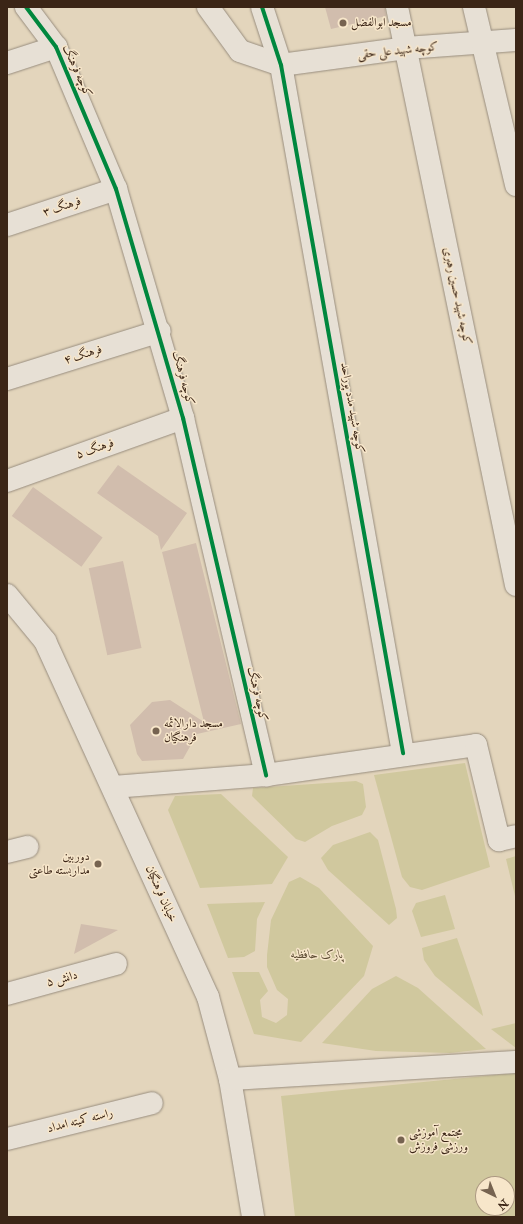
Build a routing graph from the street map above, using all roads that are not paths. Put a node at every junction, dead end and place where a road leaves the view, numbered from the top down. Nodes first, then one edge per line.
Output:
1 (26, 7) edge
2 (208, 7) edge
3 (262, 7) edge
4 (397, 7) edge
5 (474, 7) edge
6 (516, 40) edge
7 (483, 44) junction
8 (56, 47) junction
9 (406, 48) junction
10 (7, 63) edge
11 (281, 65) junction
12 (516, 185) edge
13 (116, 189) junction
14 (7, 225) edge
15 (160, 331) junction
16 (7, 379) edge
17 (183, 418) junction
18 (7, 481) edge
19 (508, 498) edge
20 (516, 585) edge
21 (7, 595) edge
22 (403, 753) junction
23 (266, 775) junction
24 (113, 787) junction
25 (516, 836) edge
26 (28, 846) dead end
27 (7, 852) edge
28 (116, 964) dead end
29 (7, 994) edge
30 (516, 1062) edge
31 (230, 1079) junction
32 (152, 1103) dead end
33 (7, 1139) edge
34 (253, 1217) edge

1 - 8 street, کوچه فرهنگ
2 - 11 street
3 - 11 street, کوچه شهید مدد پوراحد
4 - 9 street, کوچه شهید حسین رهبری
5 - 7 street
6 - 7 street, کوچه شهید علی حقی
7 - 9 street, کوچه شهید علی حقی
7 - 12 street
8 - 10 street
8 - 13 street, کوچه فرهنگ
9 - 11 street, کوچه شهید علی حقی
9 - 19 street, کوچه شهید حسین رهبری
11 - 22 street, کوچه شهید مدد پوراحد
13 - 14 street, فرهنگ ۳
13 - 15 street, کوچه فرهنگ
15 - 16 street, فرهنگ ۴
15 - 17 street, کوچه فرهنگ
17 - 18 street, فرهنگ ۵
17 - 23 street, کوچه فرهنگ
19 - 20 street, کوچه شهید حسین رهبری
21 - 24 street, خیابان فرهنگیان
22 - 23 street
22 - 25 street
23 - 24 street
24 - 31 street, خیابان فرهنگیان
26 - 27 street
28 - 29 street, دانش ۵
30 - 31 street
31 - 34 street, خیابان فرهنگیان
32 - 33 street, راسته کمیته امداد

